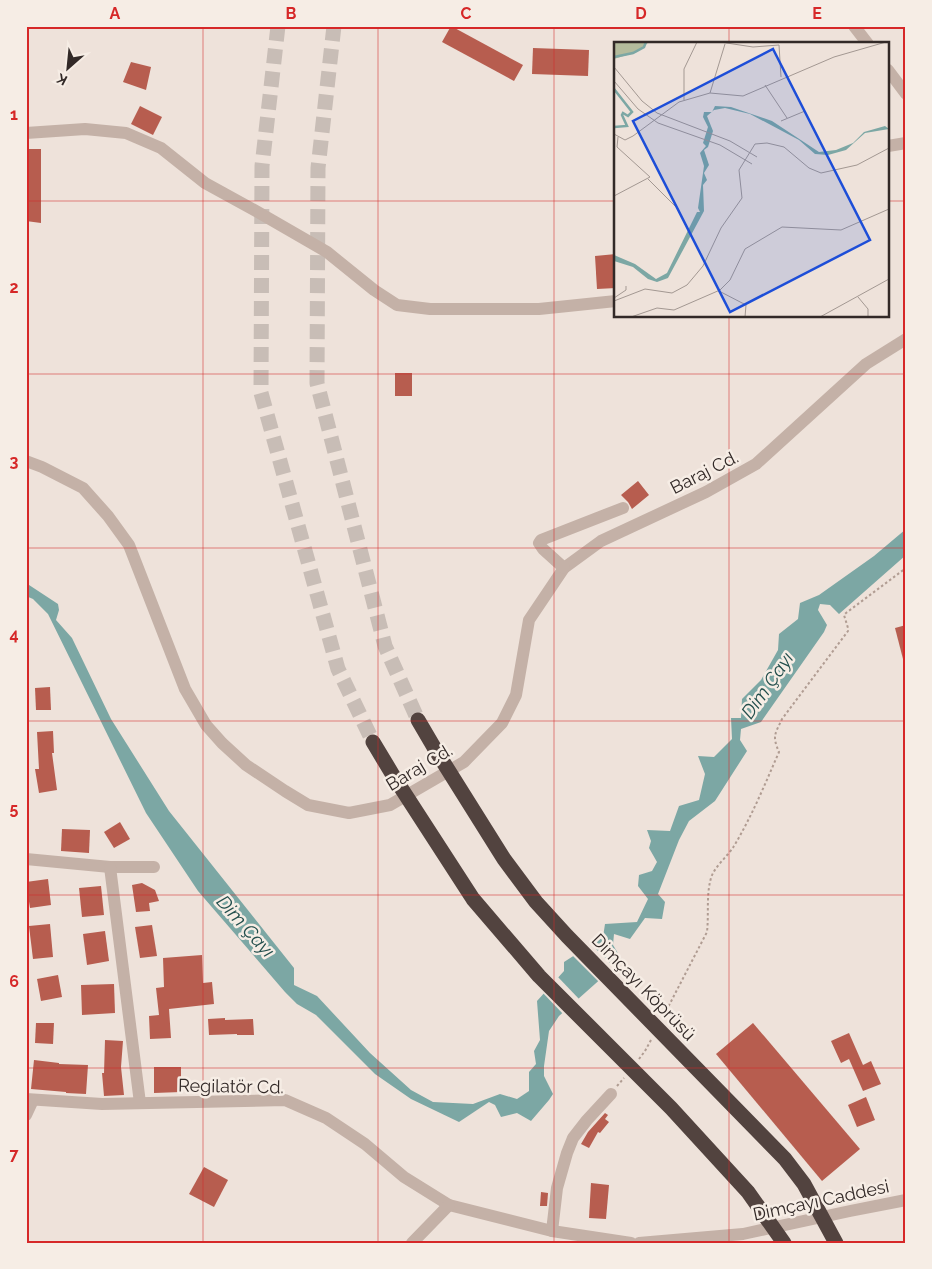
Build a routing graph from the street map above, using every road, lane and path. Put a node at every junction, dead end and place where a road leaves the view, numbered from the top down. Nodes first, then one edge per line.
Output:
1 (854, 26) edge
2 (866, 42) edge
3 (890, 73) edge
4 (906, 94) edge
5 (26, 133) edge
6 (906, 143) edge
7 (890, 146) edge
8 (614, 301) edge
9 (906, 339) edge
10 (26, 461) edge
11 (623, 508) dead end
12 (564, 568) junction
13 (906, 568) edge
14 (418, 720) tunnel mouth
15 (373, 742) tunnel mouth
16 (26, 859) edge
17 (110, 867) junction
18 (154, 867) dead end
19 (662, 1020) dead end
20 (654, 1035) dead end
21 (640, 1058) dead end
22 (628, 1072) dead end
23 (611, 1094) joint
24 (30, 1099) edge
25 (140, 1103) junction
26 (26, 1115) edge
27 (906, 1200) edge
28 (448, 1205) junction
29 (552, 1231) junction
30 (605, 1241) edge
31 (412, 1243) edge
32 (631, 1243) edge
33 (639, 1243) edge
34 (784, 1243) edge
35 (836, 1243) edge

1 - 2 street
3 - 4 street
5 - 8 street
6 - 7 street
9 - 12 street, Baraj Cd.
10 - 12 street, Baraj Cd.
11 - 12 street
13 - 19 path
14 - 35 highway, Dimçayı Köprüsü, bridge
15 - 34 highway, bridge
16 - 17 street
17 - 18 street
17 - 25 street
20 - 21 path
22 - 23 path
23 - 29 street
24 - 25 street, Regilatör Cd.
24 - 26 street
25 - 28 street, Regilatör Cd.
27 - 33 street, Dimçayı Caddesi
28 - 29 street, Regilatör Cd.
28 - 31 street
29 - 30 street, Regilatör Cd.
30 - 32 street, Regilatör Cd.

